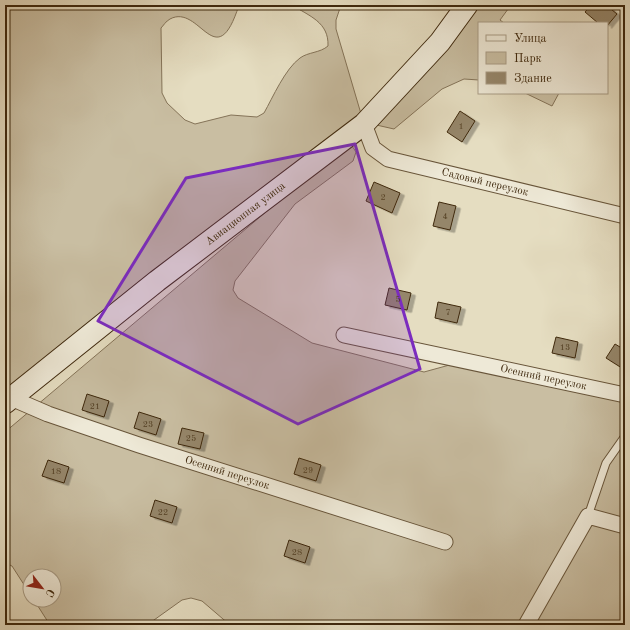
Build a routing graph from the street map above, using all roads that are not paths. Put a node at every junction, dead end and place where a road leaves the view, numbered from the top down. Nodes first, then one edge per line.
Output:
1 (467, 5) edge
2 (364, 124) junction
3 (625, 216) edge
4 (344, 336) dead end
5 (625, 395) edge
6 (8, 401) edge
7 (625, 436) edge
8 (588, 516) junction
9 (625, 526) edge
10 (445, 542) dead end
11 (526, 625) edge

1 - 2 street, Авиационная улица
2 - 3 street, Садовый переулок
2 - 6 street, Авиационная улица
4 - 5 street, Осенний переулок
6 - 10 street, Осенний переулок
7 - 8 lane
8 - 9 street
8 - 11 street

